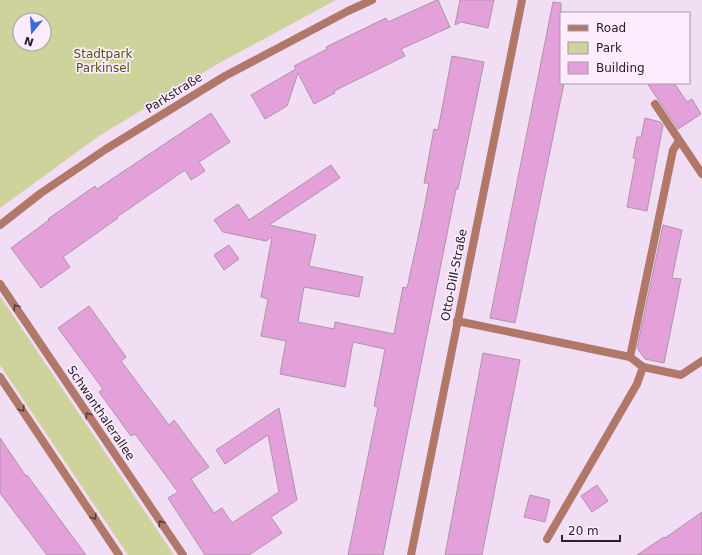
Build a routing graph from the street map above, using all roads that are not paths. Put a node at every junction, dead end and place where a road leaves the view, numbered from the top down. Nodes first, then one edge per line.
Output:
1 (372, 0) edge
2 (522, 0) edge
3 (655, 104) dead end
4 (679, 141) junction
5 (702, 174) edge
6 (0, 225) edge
7 (0, 284) edge
8 (458, 321) junction
9 (630, 357) junction
10 (702, 361) edge
11 (643, 367) junction
12 (0, 377) edge
13 (547, 539) dead end
14 (119, 555) edge
15 (183, 555) edge
16 (411, 555) edge

1 - 6 street, Parkstraße
2 - 8 street, Otto-Dill-Straße
3 - 4 street
4 - 5 street
4 - 9 street
15 -> 7 street, Schwanthalerallee
8 - 9 street
8 - 16 street, Otto-Dill-Straße
9 - 11 street
10 - 11 street
11 - 13 street
12 -> 14 street

